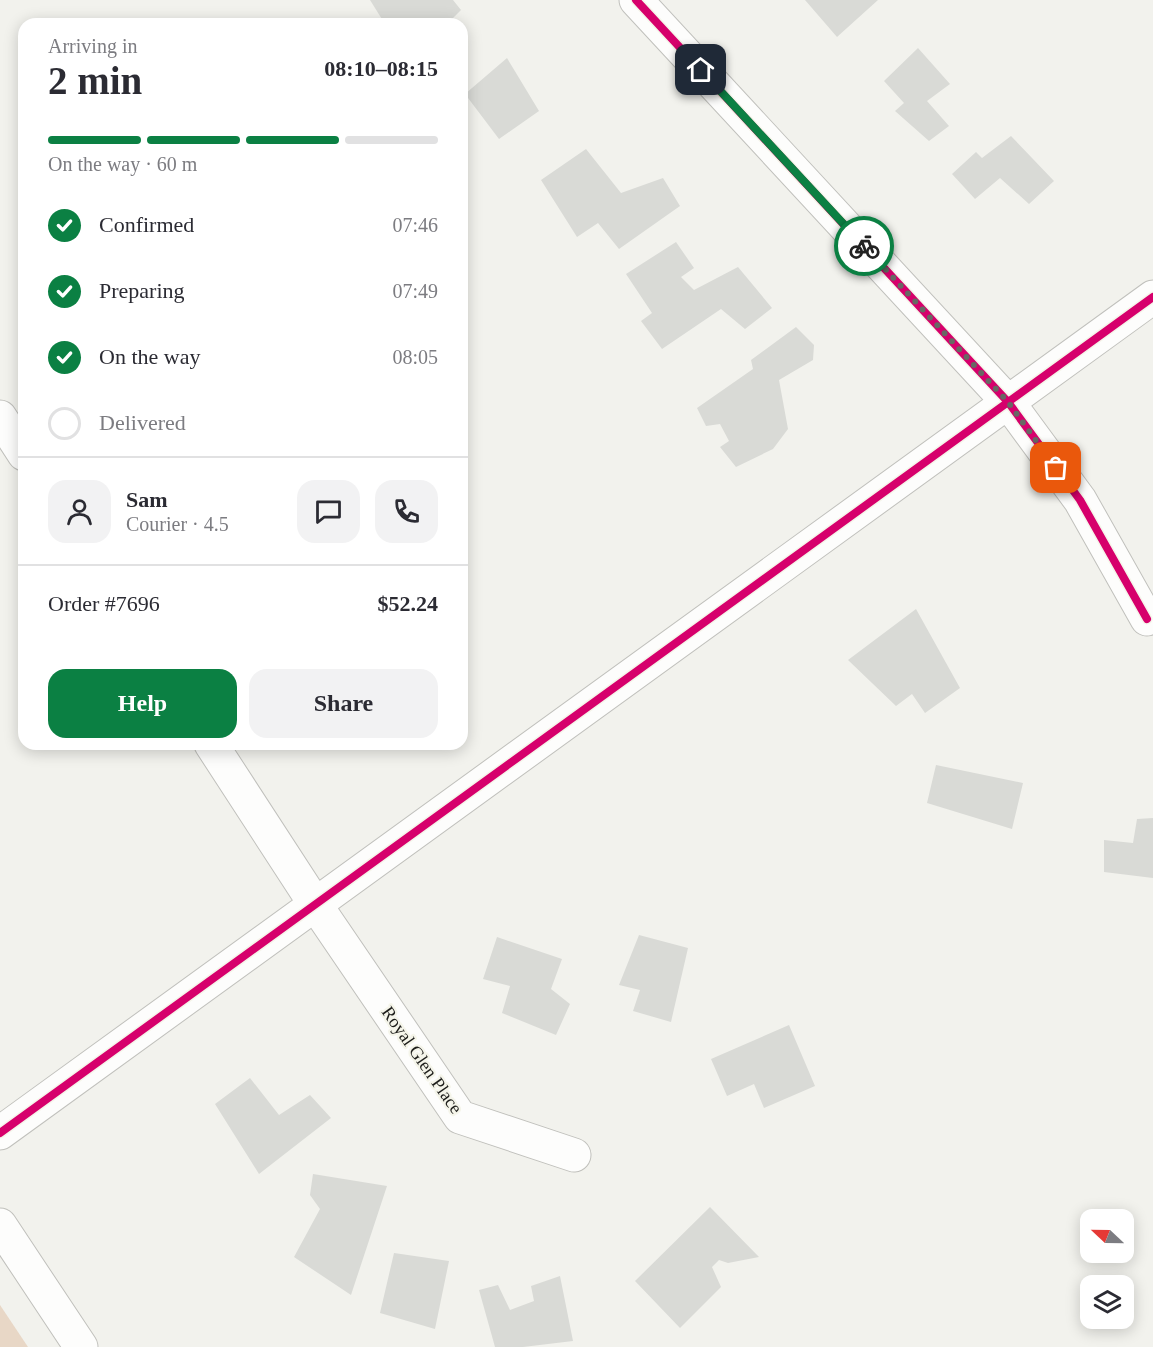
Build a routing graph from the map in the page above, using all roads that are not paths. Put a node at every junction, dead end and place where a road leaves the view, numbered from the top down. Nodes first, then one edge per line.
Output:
1 (636, 0) edge
2 (1153, 297) edge
3 (1008, 402) junction
4 (0, 417) edge
5 (18, 445) edge
6 (1146, 619) dead end
7 (216, 750) edge
8 (315, 904) junction
9 (0, 1133) edge
10 (574, 1155) dead end
11 (0, 1226) edge
12 (81, 1347) edge

1 - 3 street
2 - 3 street
3 - 6 street
3 - 8 street
4 - 5 street
7 - 8 street, Royal Glen Place
8 - 9 street
8 - 10 street, Royal Glen Place
11 - 12 street

